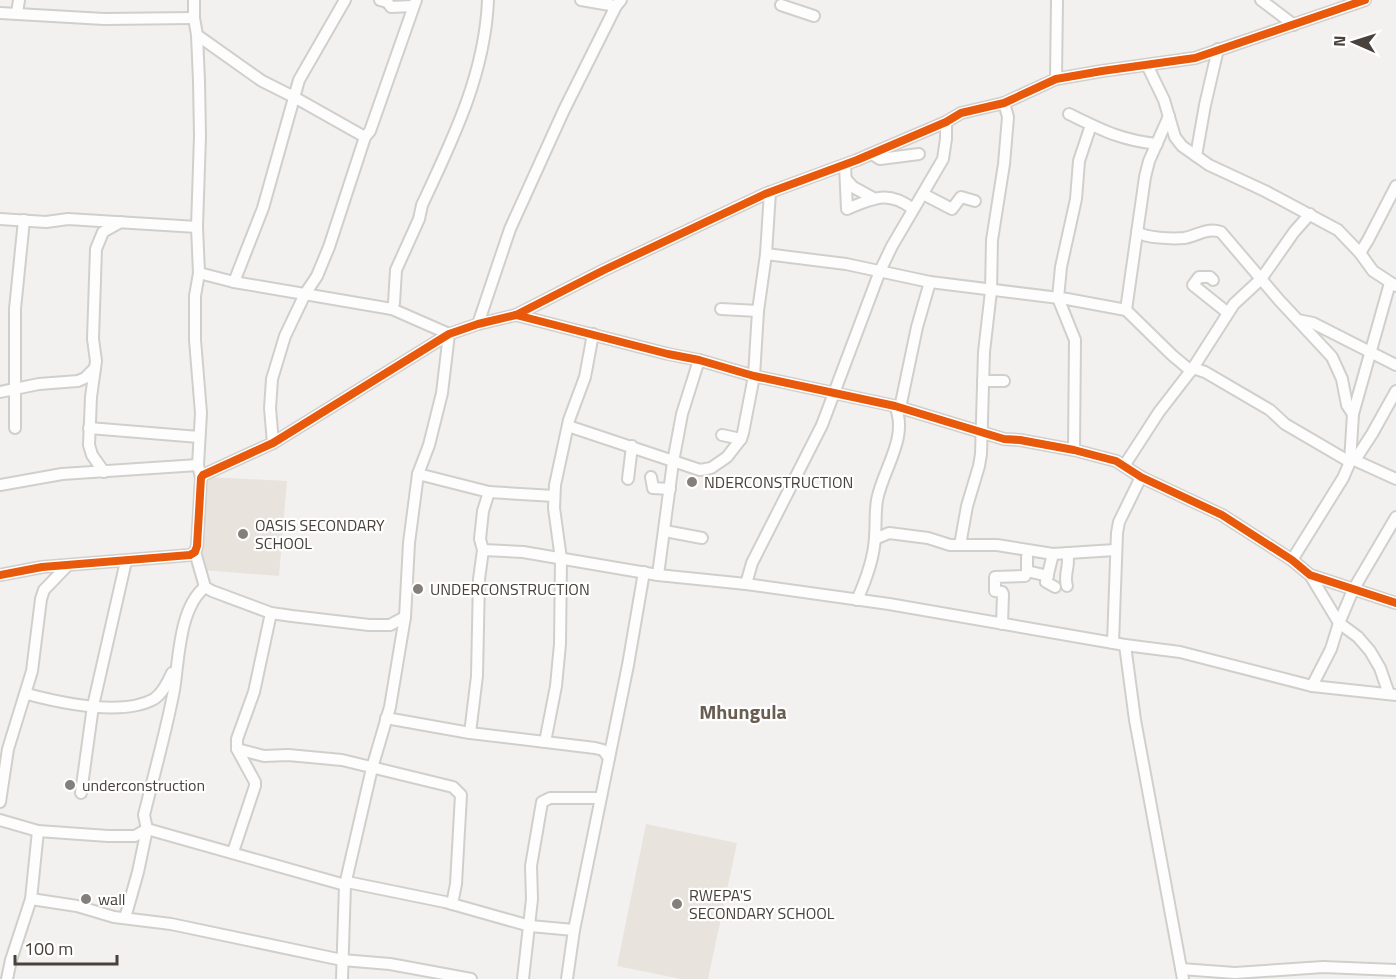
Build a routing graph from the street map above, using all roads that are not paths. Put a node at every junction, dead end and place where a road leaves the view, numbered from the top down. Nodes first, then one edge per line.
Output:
1 (19, 0) edge
2 (194, 0) edge
3 (345, 0) edge
4 (380, 0) edge
5 (488, 0) edge
6 (581, 0) edge
7 (1056, 0) edge
8 (1261, 0) edge
9 (1365, 0) edge
10 (414, 3) edge
11 (619, 3) edge
12 (781, 5) dead end
13 (0, 13) edge
14 (17, 14) junction
15 (814, 16) dead end
16 (194, 18) junction
17 (1294, 25) junction
18 (197, 35) junction
19 (1218, 49) junction
20 (1147, 65) junction
21 (1056, 79) junction
22 (294, 97) junction
23 (1004, 103) junction
24 (1070, 114) dead end
25 (1169, 116) junction
26 (946, 122) junction
27 (1091, 125) junction
28 (365, 137) junction
29 (1157, 144) junction
30 (872, 154) junction
31 (919, 154) dead end
32 (1196, 156) junction
33 (845, 165) junction
34 (846, 179) junction
35 (1396, 186) edge
36 (770, 192) junction
37 (923, 194) junction
38 (873, 198) junction
39 (1393, 200) edge
40 (975, 201) dead end
41 (914, 209) junction
42 (1310, 214) junction
43 (0, 219) edge
44 (24, 220) junction
45 (93, 220) junction
46 (121, 222) junction
47 (197, 227) junction
48 (103, 232) junction
49 (1137, 232) junction
50 (1359, 253) junction
51 (766, 254) junction
52 (880, 271) junction
53 (199, 273) junction
54 (1261, 279) junction
55 (1214, 280) dead end
56 (234, 282) junction
57 (930, 282) junction
58 (1393, 284) edge
59 (991, 291) junction
60 (304, 294) junction
61 (1058, 298) junction
62 (392, 309) junction
63 (721, 309) dead end
64 (1126, 310) junction
65 (758, 312) junction
66 (1228, 313) junction
67 (516, 315) junction
68 (1298, 319) junction
69 (478, 324) junction
70 (449, 334) junction
71 (592, 334) junction
72 (1369, 352) junction
73 (699, 360) junction
74 (1396, 364) edge
75 (95, 368) junction
76 (1192, 369) junction
77 (754, 376) junction
78 (78, 381) junction
79 (983, 381) junction
80 (1004, 381) dead end
81 (14, 389) junction
82 (1396, 391) edge
83 (0, 392) edge
84 (834, 394) junction
85 (92, 397) junction
86 (898, 407) junction
87 (1353, 414) junction
88 (568, 426) junction
89 (15, 428) dead end
90 (89, 428) junction
91 (982, 432) junction
92 (723, 435) dead end
93 (199, 437) junction
94 (741, 439) junction
95 (273, 443) junction
96 (632, 446) junction
97 (1074, 450) junction
98 (92, 455) junction
99 (1352, 460) junction
100 (673, 462) junction
101 (198, 465) junction
102 (1124, 466) junction
103 (104, 472) junction
104 (76, 474) junction
105 (418, 474) junction
106 (651, 477) dead end
107 (1141, 477) junction
108 (201, 478) junction
109 (628, 479) dead end
110 (1396, 479) edge
111 (0, 485) edge
112 (670, 489) junction
113 (489, 492) junction
114 (554, 496) junction
115 (1396, 517) edge
116 (665, 531) junction
117 (702, 538) dead end
118 (875, 539) junction
119 (960, 545) junction
120 (483, 550) junction
121 (1115, 550) junction
122 (195, 552) junction
123 (1067, 553) junction
124 (1053, 554) junction
125 (1027, 557) dead end
126 (561, 559) junction
127 (1292, 560) junction
128 (126, 561) junction
129 (68, 565) junction
130 (644, 572) junction
131 (0, 575) edge
132 (658, 575) junction
133 (1311, 575) junction
134 (1025, 576) dead end
135 (1048, 576) junction
136 (746, 584) junction
137 (1055, 586) dead end
138 (1067, 586) dead end
139 (205, 587) junction
140 (1353, 590) junction
141 (857, 600) junction
142 (1396, 603) edge
143 (271, 613) junction
144 (405, 617) junction
145 (1339, 622) junction
146 (1002, 624) junction
147 (390, 625) junction
148 (403, 635) junction
149 (1113, 643) junction
150 (1125, 645) junction
151 (176, 661) junction
152 (1312, 686) junction
153 (27, 694) junction
154 (1393, 694) edge
155 (93, 706) junction
156 (386, 718) junction
157 (470, 733) junction
158 (545, 742) junction
159 (237, 749) junction
160 (609, 758) junction
161 (372, 768) junction
162 (81, 793) dead end
163 (600, 798) junction
164 (0, 802) edge
165 (0, 820) edge
166 (147, 829) junction
167 (38, 831) junction
168 (234, 852) junction
169 (346, 883) junction
170 (31, 899) junction
171 (452, 904) junction
172 (125, 918) junction
173 (530, 926) junction
174 (574, 930) junction
175 (5, 958) edge
176 (342, 960) junction
177 (1396, 970) edge
178 (1182, 974) edge
179 (7, 979) edge
180 (342, 979) edge
181 (471, 979) edge
182 (523, 979) edge
183 (567, 979) edge

1 - 14 street
2 - 16 street
3 - 22 street
4 - 10 street
5 - 62 street
6 - 11 street
7 - 21 street
8 - 17 street
9 - 17 street
10 - 28 street
11 - 69 street
12 - 15 street
13 - 14 street
14 - 16 street
16 - 18 street
17 - 19 street
18 - 22 street
18 - 47 street
19 - 20 street
19 - 32 street
20 - 21 street
20 - 25 street
21 - 23 street
22 - 28 street
22 - 56 street
23 - 26 street
23 - 59 street
24 - 27 street
25 - 29 street
25 - 32 street
26 - 30 street
26 - 37 street
27 - 29 street
27 - 61 street
28 - 60 street
29 - 49 street
30 - 31 street
30 - 33 street
32 - 42 street
33 - 34 street
33 - 36 street
34 - 38 street
34 - 38 street
35 - 39 street
36 - 51 street
36 - 67 street
37 - 40 street
37 - 41 street
38 - 41 street
39 - 50 street
41 - 52 street
42 - 50 street
42 - 54 street
43 - 44 street
44 - 45 street
44 - 81 street
45 - 46 street
45 - 48 street
46 - 47 street
46 - 48 street
47 - 53 street
48 - 75 street
49 - 54 street
49 - 64 street
50 - 58 street
51 - 52 street
51 - 65 street
52 - 57 street
52 - 84 street
53 - 56 street
53 - 93 street
54 - 66 street
54 - 68 street
55 - 66 street
56 - 60 street
57 - 59 street
57 - 86 street
58 - 72 street
59 - 61 street
59 - 79 street
60 - 62 street
60 - 95 street
61 - 64 street
61 - 97 street
62 - 70 street
63 - 65 street
64 - 76 street
65 - 77 street
66 - 76 street
67 - 69 street
67 - 71 street
68 - 72 street
68 - 87 street
69 - 70 street
70 - 95 street
70 - 105 street
71 - 73 street
71 - 88 street
72 - 74 street
72 - 87 street
73 - 77 street
73 - 100 street
75 - 78 street
75 - 85 street
76 - 99 street
76 - 102 street
77 - 84 street
77 - 94 street
78 - 81 street
78 - 85 street
79 - 80 street
79 - 91 street
81 - 83 street
81 - 89 street
82 - 99 street
84 - 86 street
84 - 136 street
85 - 90 street
86 - 91 street
86 - 118 street
87 - 99 street
88 - 96 street
88 - 114 street
90 - 93 street
90 - 98 street
91 - 97 street
91 - 119 street
92 - 94 street
93 - 101 street
94 - 100 street
95 - 108 street
96 - 100 street
96 - 109 street
97 - 102 street
98 - 103 street
98 - 104 street
99 - 110 street
99 - 127 street
100 - 112 street
101 - 103 street
101 - 108 street
102 - 107 street
103 - 104 street
104 - 111 street
105 - 113 street
105 - 144 street
106 - 112 street
107 - 121 street
107 - 127 street
108 - 122 street
112 - 116 street
113 - 114 street
113 - 120 street
114 - 126 street
115 - 140 street
116 - 117 street
116 - 132 street
118 - 119 street
118 - 141 street
119 - 124 street
120 - 126 street
120 - 157 street
121 - 123 street
121 - 149 street
122 - 128 street
122 - 139 street
123 - 124 street
123 - 138 street
124 - 135 street
125 - 135 street
126 - 130 street
126 - 158 street
127 - 133 street
128 - 129 street
128 - 155 street
129 - 131 street
129 - 153 street
130 - 132 street
130 - 160 street
132 - 136 street
133 - 140 street
133 - 145 street
134 - 146 street
135 - 137 street
136 - 141 street
139 - 143 street
139 - 151 street
140 - 142 street
140 - 145 street
141 - 146 street
143 - 147 street
143 - 159 street
144 - 147 street
144 - 148 street
145 - 152 street
145 - 154 street
146 - 149 street
147 - 148 street
148 - 156 street
149 - 150 street
150 - 152 street
150 - 178 street
151 - 155 street
151 - 166 street
152 - 154 street
153 - 155 street
153 - 164 street
155 - 162 street
156 - 157 street
156 - 161 street
157 - 158 street
158 - 160 street
159 - 161 street
159 - 168 street
160 - 163 street
161 - 169 street
161 - 171 street
163 - 173 street
163 - 174 street
165 - 167 street
166 - 167 street
166 - 168 street
166 - 172 street
167 - 170 street
168 - 169 street
169 - 171 street
169 - 176 street
170 - 172 street
170 - 175 street
171 - 173 street
172 - 176 street
173 - 174 street
173 - 182 street
174 - 183 street
175 - 179 street
176 - 180 street
176 - 181 street
177 - 178 street

